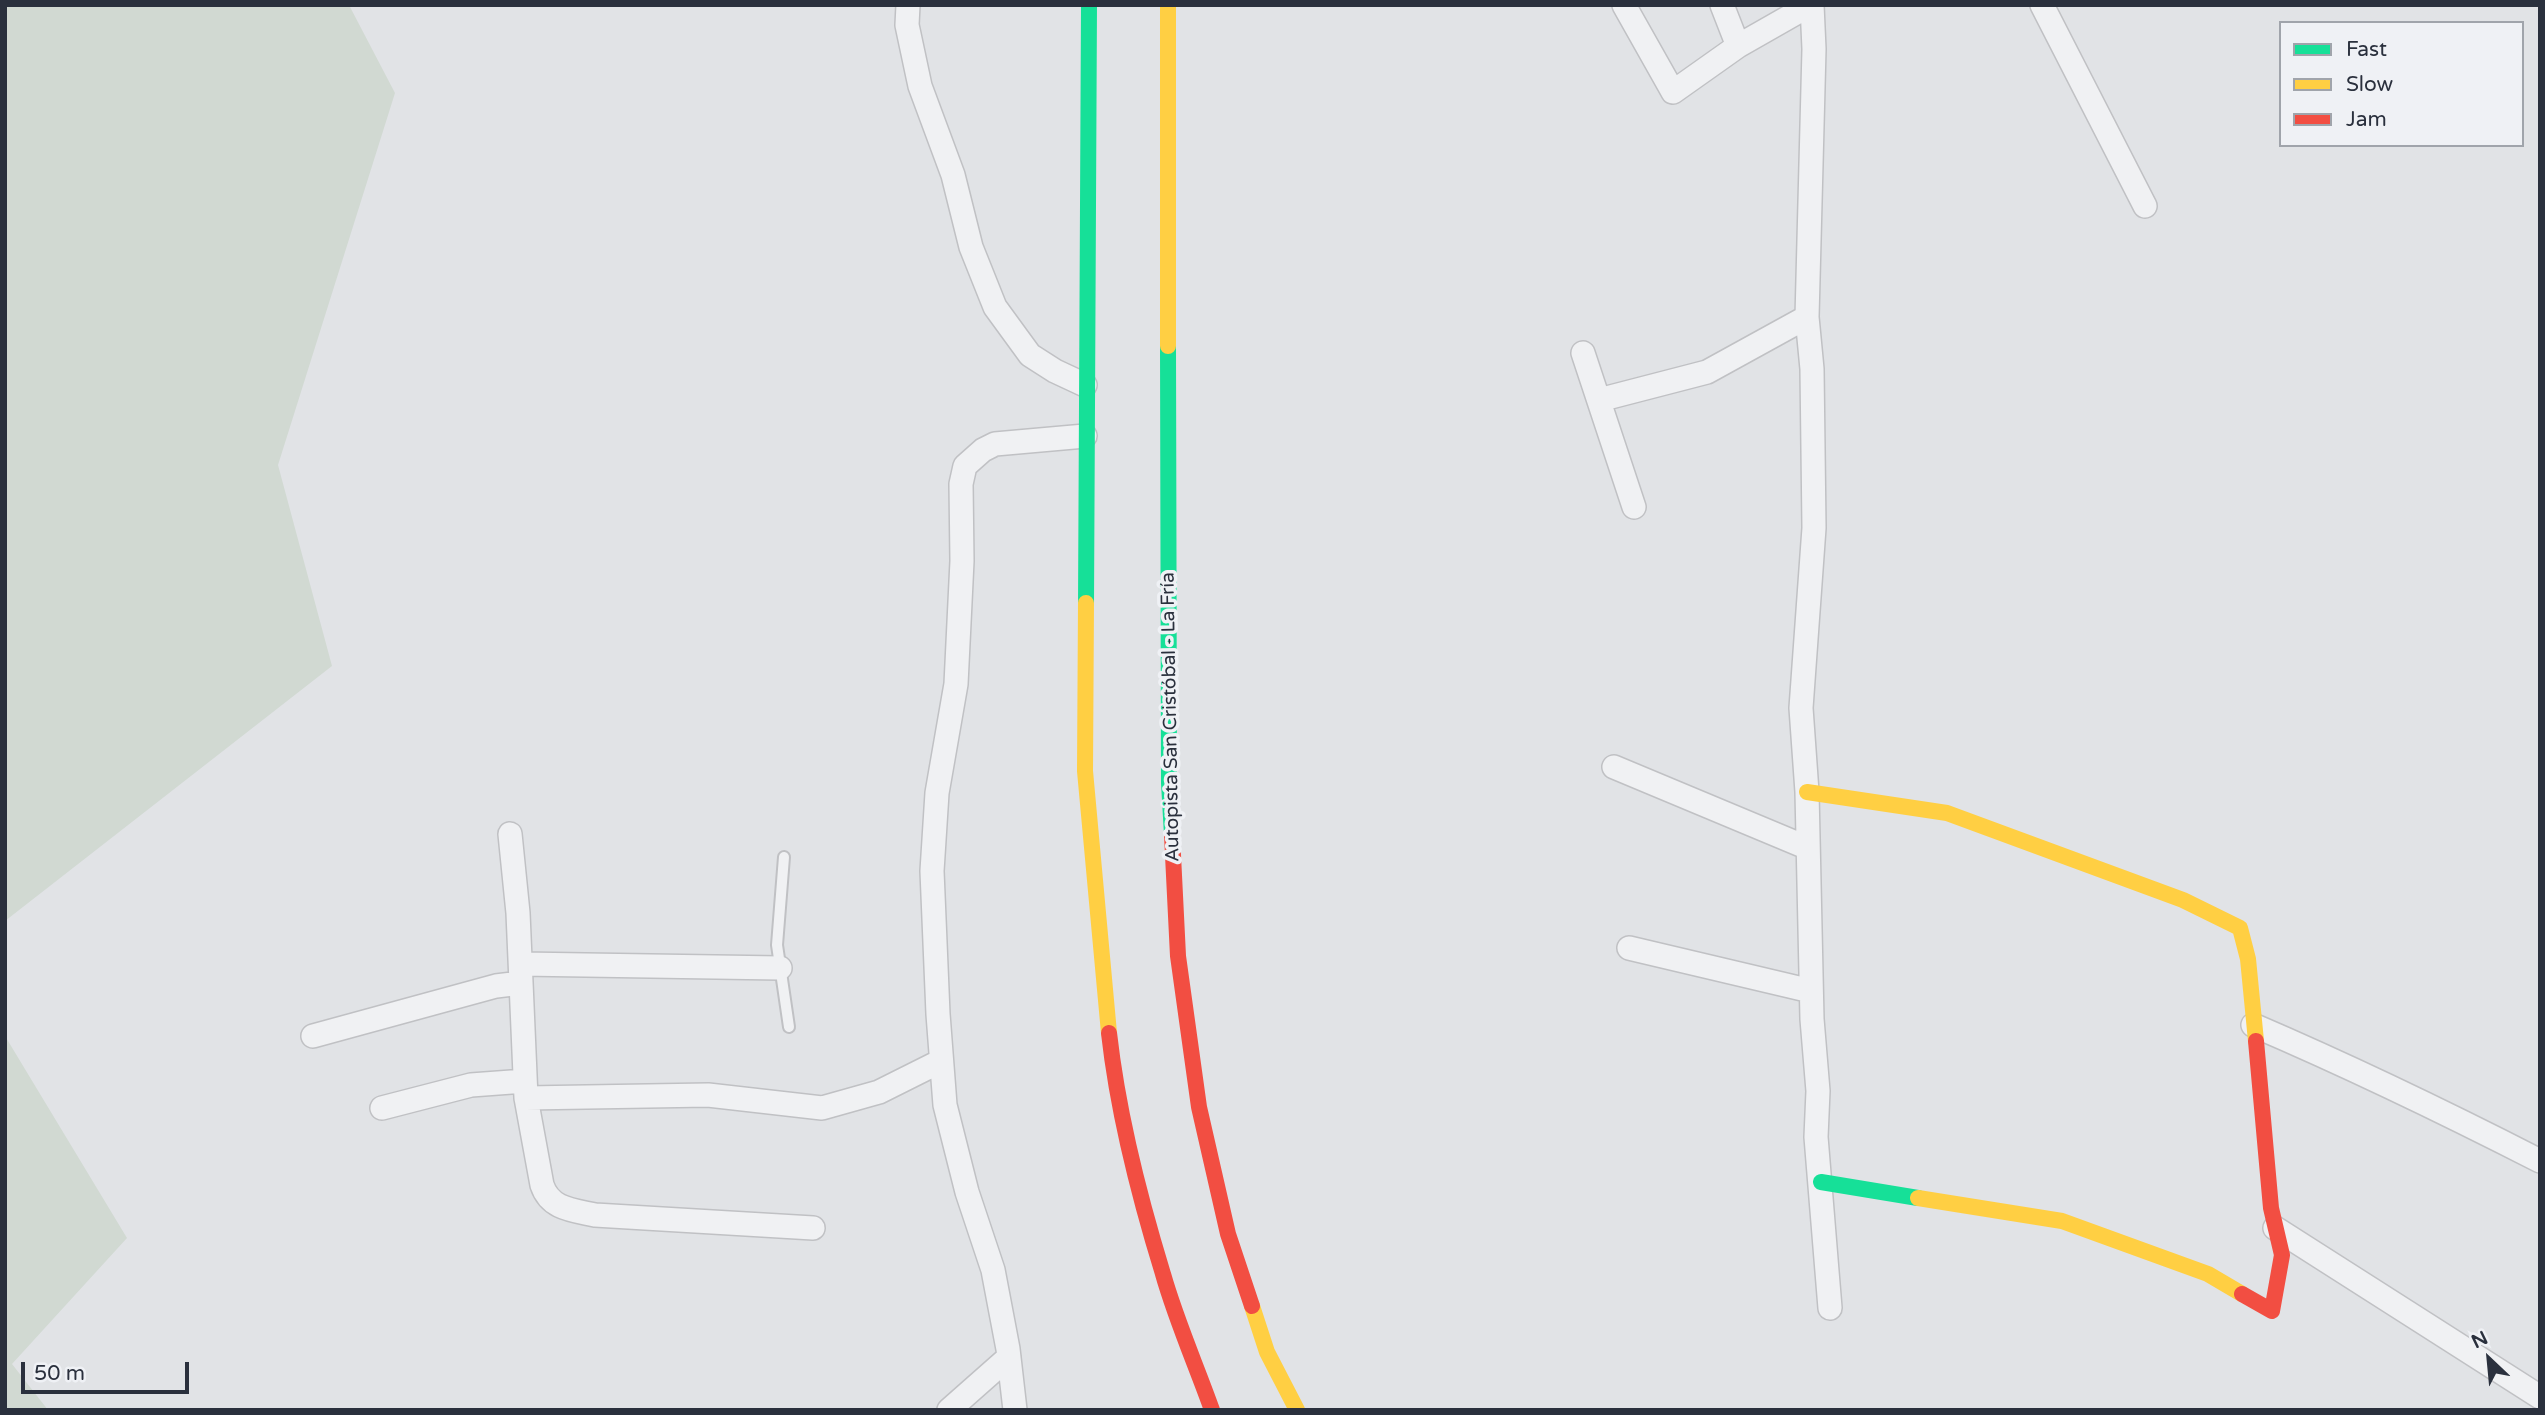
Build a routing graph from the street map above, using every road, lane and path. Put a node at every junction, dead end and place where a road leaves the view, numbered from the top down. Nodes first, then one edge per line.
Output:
1 (908, 5) edge
2 (1089, 5) edge
3 (1168, 5) edge
4 (1624, 5) edge
5 (1722, 5) edge
6 (1811, 5) edge
7 (2042, 5) edge
8 (1738, 46) junction
9 (2145, 206) dead end
10 (1807, 317) junction
11 (1583, 353) dead end
12 (1085, 385) junction
13 (1599, 400) junction
14 (1085, 436) junction
15 (1634, 507) dead end
16 (1614, 767) dead end
17 (1807, 792) junction
18 (510, 835) dead end
19 (1808, 848) junction
20 (784, 858) dead end
21 (1629, 948) dead end
22 (780, 968) junction
23 (521, 973) junction
24 (1811, 991) junction
25 (2253, 1026) junction
26 (789, 1027) dead end
27 (313, 1036) dead end
28 (942, 1061) junction
29 (525, 1089) junction
30 (382, 1108) dead end
31 (2540, 1161) edge
32 (1821, 1182) junction
33 (813, 1228) dead end
34 (2276, 1228) junction
35 (1830, 1308) dead end
36 (1009, 1357) junction
37 (2540, 1397) edge
38 (949, 1410) edge
39 (1014, 1410) edge
40 (1212, 1410) edge
41 (1297, 1410) edge

1 - 12 street
2 - 12 main road
3 - 41 main road, Autopista San Cristóbal - La Fría
4 - 8 street
5 - 8 street
6 - 8 street
6 - 10 street
7 - 9 street
10 - 13 street
10 - 17 street
11 - 13 street
12 - 14 main road
13 - 15 street
14 - 28 street
14 - 40 main road
16 - 19 street
17 - 19 street
17 - 25 main road
18 - 23 street
19 - 24 street
20 - 22 lane
21 - 24 street
22 - 23 street
22 - 26 lane
23 - 27 street
23 - 29 street
24 - 32 street
25 - 31 street
25 - 34 main road
28 - 29 street
28 - 36 street
29 - 30 street
29 - 33 street
32 - 34 main road
32 - 35 street
34 - 37 street
36 - 38 street
36 - 39 street

